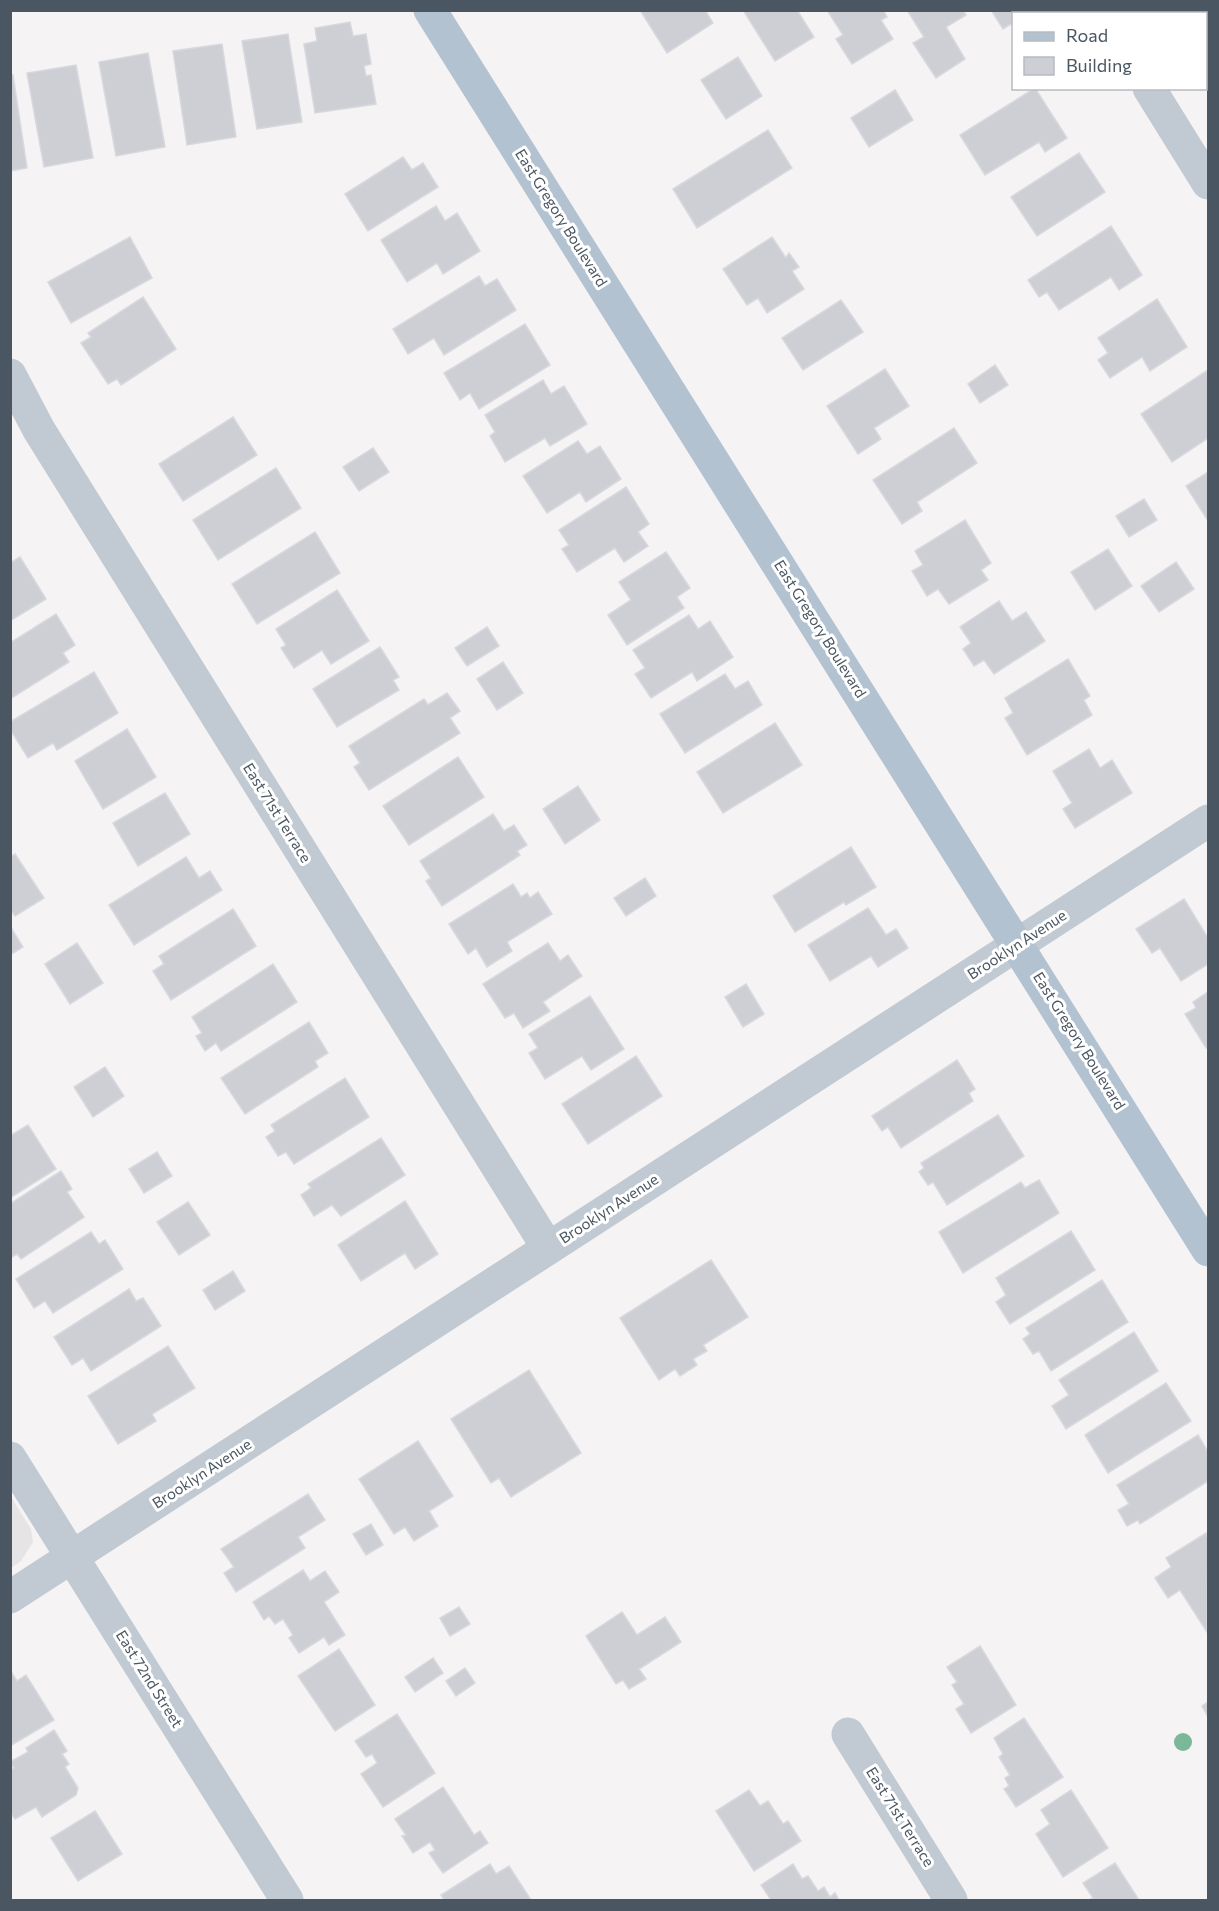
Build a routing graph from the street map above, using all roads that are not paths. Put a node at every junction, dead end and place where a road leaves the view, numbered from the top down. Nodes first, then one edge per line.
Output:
1 (430, 10) edge
2 (1150, 90) edge
3 (1209, 183) edge
4 (10, 375) edge
5 (1209, 821) edge
6 (1018, 944) junction
7 (548, 1248) junction
8 (1209, 1250) edge
9 (10, 1458) edge
10 (73, 1558) junction
11 (10, 1597) edge
12 (848, 1734) dead end
13 (287, 1900) edge
14 (951, 1900) edge

1 - 6 main road, East Gregory Boulevard
2 - 3 street
4 - 7 street, East 71st Terrace
5 - 6 street, Brooklyn Avenue
6 - 7 street, Brooklyn Avenue
6 - 8 main road, East Gregory Boulevard
7 - 10 street, Brooklyn Avenue
9 - 10 street, East 72nd Street
10 - 11 street, Brooklyn Avenue
10 - 13 street, East 72nd Street
12 - 14 street, East 71st Terrace

